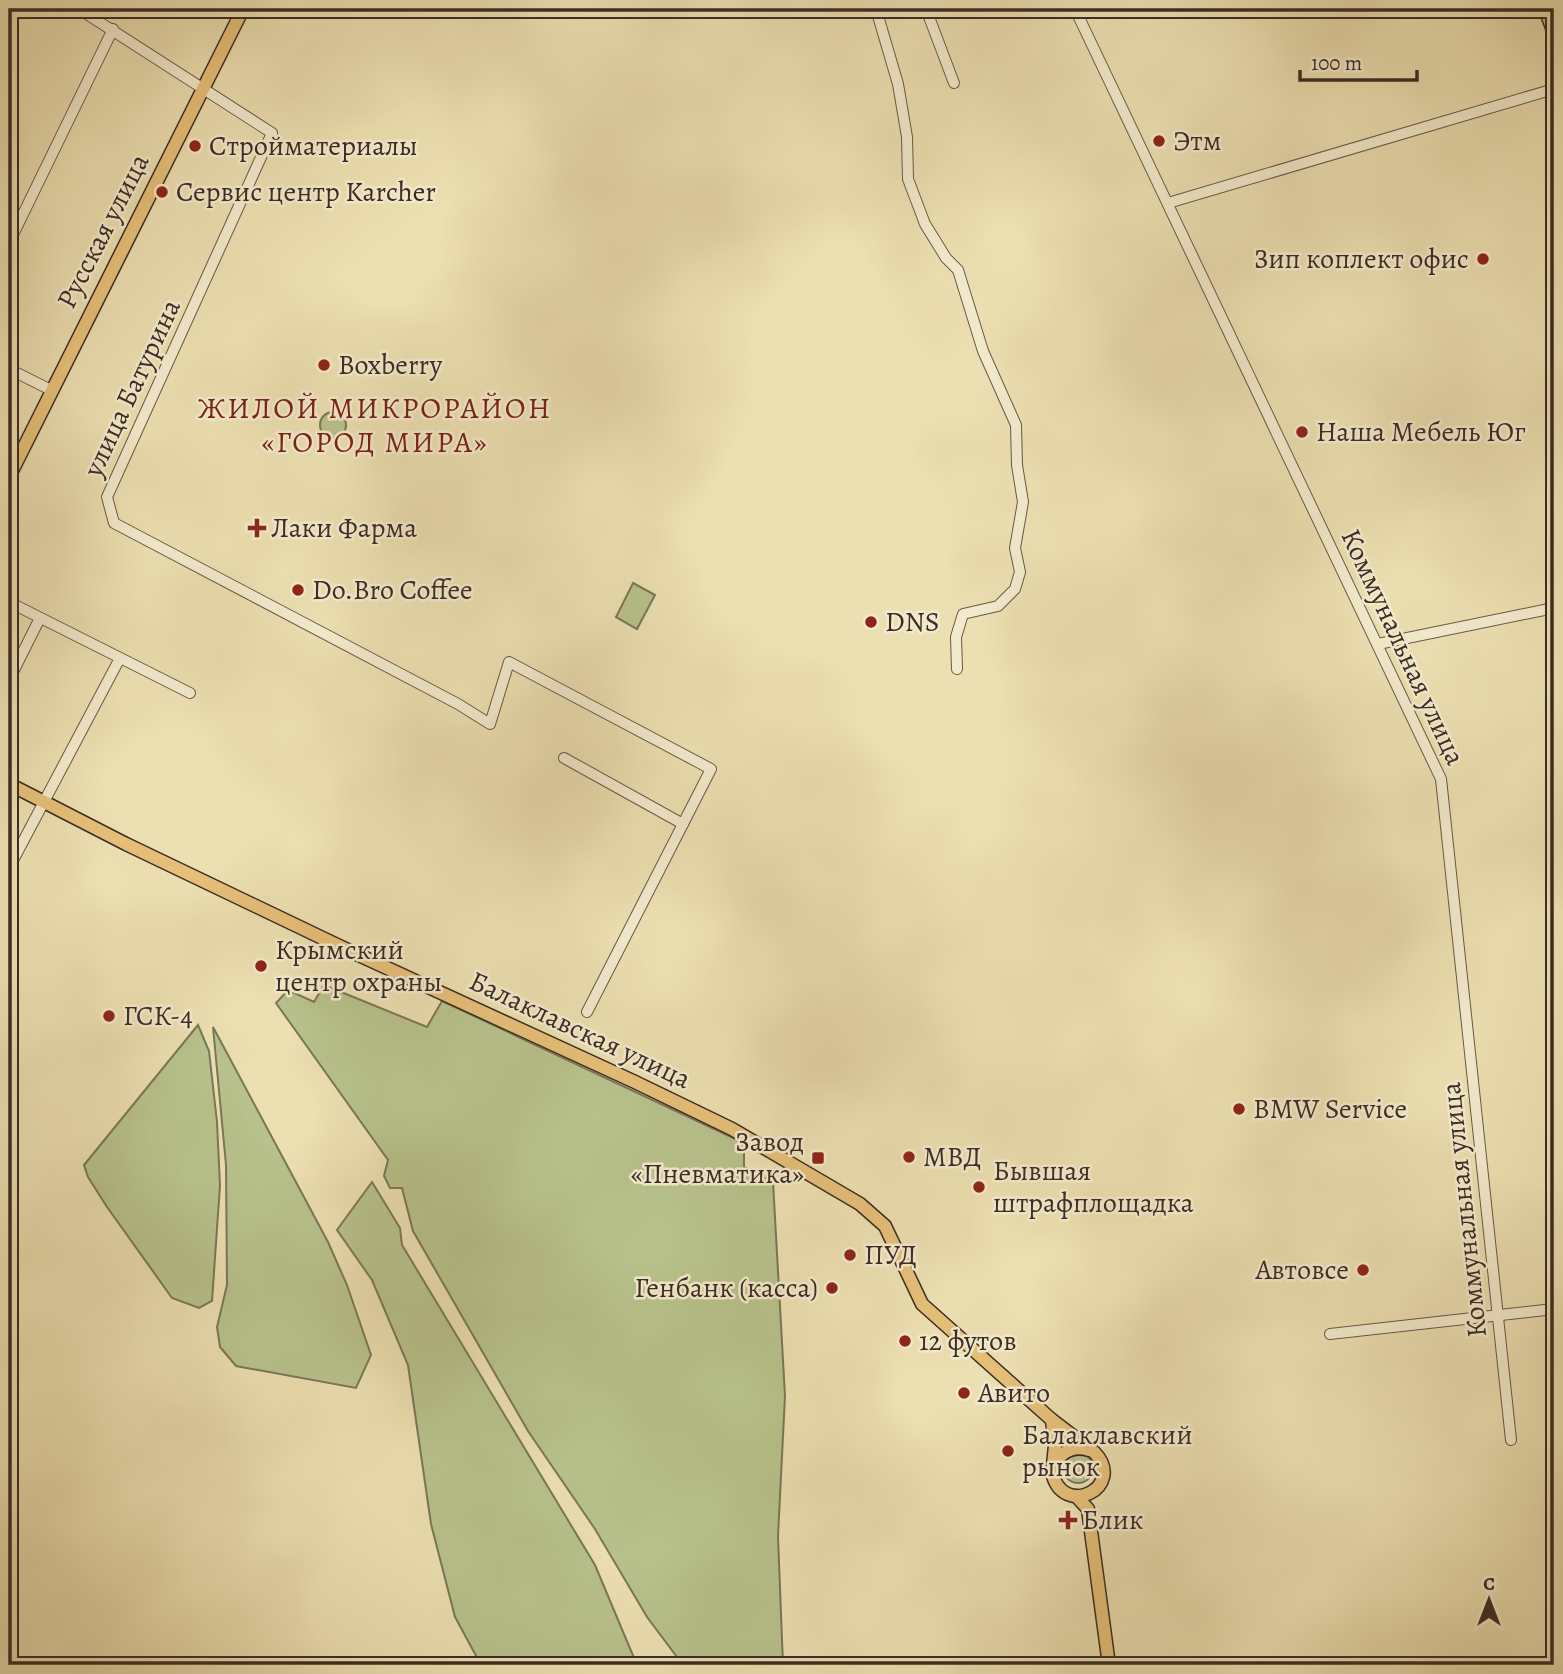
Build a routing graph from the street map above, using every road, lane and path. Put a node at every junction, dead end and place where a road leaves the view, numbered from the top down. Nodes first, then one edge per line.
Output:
1 (14, 9) edge
2 (79, 9) edge
3 (243, 9) edge
4 (876, 9) edge
5 (926, 9) edge
6 (1075, 9) edge
7 (1545, 9) edge
8 (9, 19) edge
9 (113, 29) junction
10 (1554, 33) edge
11 (954, 83) dead end
12 (203, 87) junction
13 (1554, 89) edge
14 (1168, 203) junction
15 (9, 243) edge
16 (9, 369) edge
17 (51, 390) junction
18 (9, 477) edge
19 (9, 602) edge
20 (1554, 608) edge
21 (40, 618) junction
22 (1378, 644) junction
23 (120, 657) junction
24 (957, 669) dead end
25 (9, 680) edge
26 (190, 693) dead end
27 (564, 758) dead end
28 (9, 784) edge
29 (43, 802) junction
30 (682, 824) junction
31 (9, 868) edge
32 (587, 1012) dead end
33 (1554, 1309) edge
34 (1499, 1315) junction
35 (1330, 1334) dead end
36 (1052, 1420) junction
37 (1511, 1440) dead end
38 (1094, 1452) junction
39 (1053, 1469) junction
40 (1091, 1493) junction
41 (1076, 1496) junction
42 (1088, 1509) junction
43 (1109, 1665) edge

1 - 8 street
2 - 9 street, улица Батурина
3 - 12 main road, Русская улица
4 - 24 street
5 - 11 street
6 - 14 street, Коммунальная улица
7 - 10 main road
9 - 12 street, улица Батурина
9 - 15 street
12 - 17 main road, Русская улица
12 - 30 street, улица Батурина
13 - 14 street
14 - 22 street, Коммунальная улица
16 - 17 street
17 - 18 main road, Русская улица
19 - 21 street
20 - 22 street
21 - 23 street
21 - 25 street
22 - 34 street, Коммунальная улица
23 - 26 street
23 - 29 street
27 - 30 street
28 - 29 main road, Балаклавская улица
29 - 31 street
29 - 36 main road, Балаклавская улица
30 - 32 street
33 - 34 street
34 - 35 street
34 - 37 street, Коммунальная улица
36 - 38 main road, Балаклавская улица
36 - 39 main road
38 - 39 main road
38 - 40 main road
39 - 41 main road
40 - 41 main road
40 - 42 main road
41 - 42 main road
42 - 43 main road

